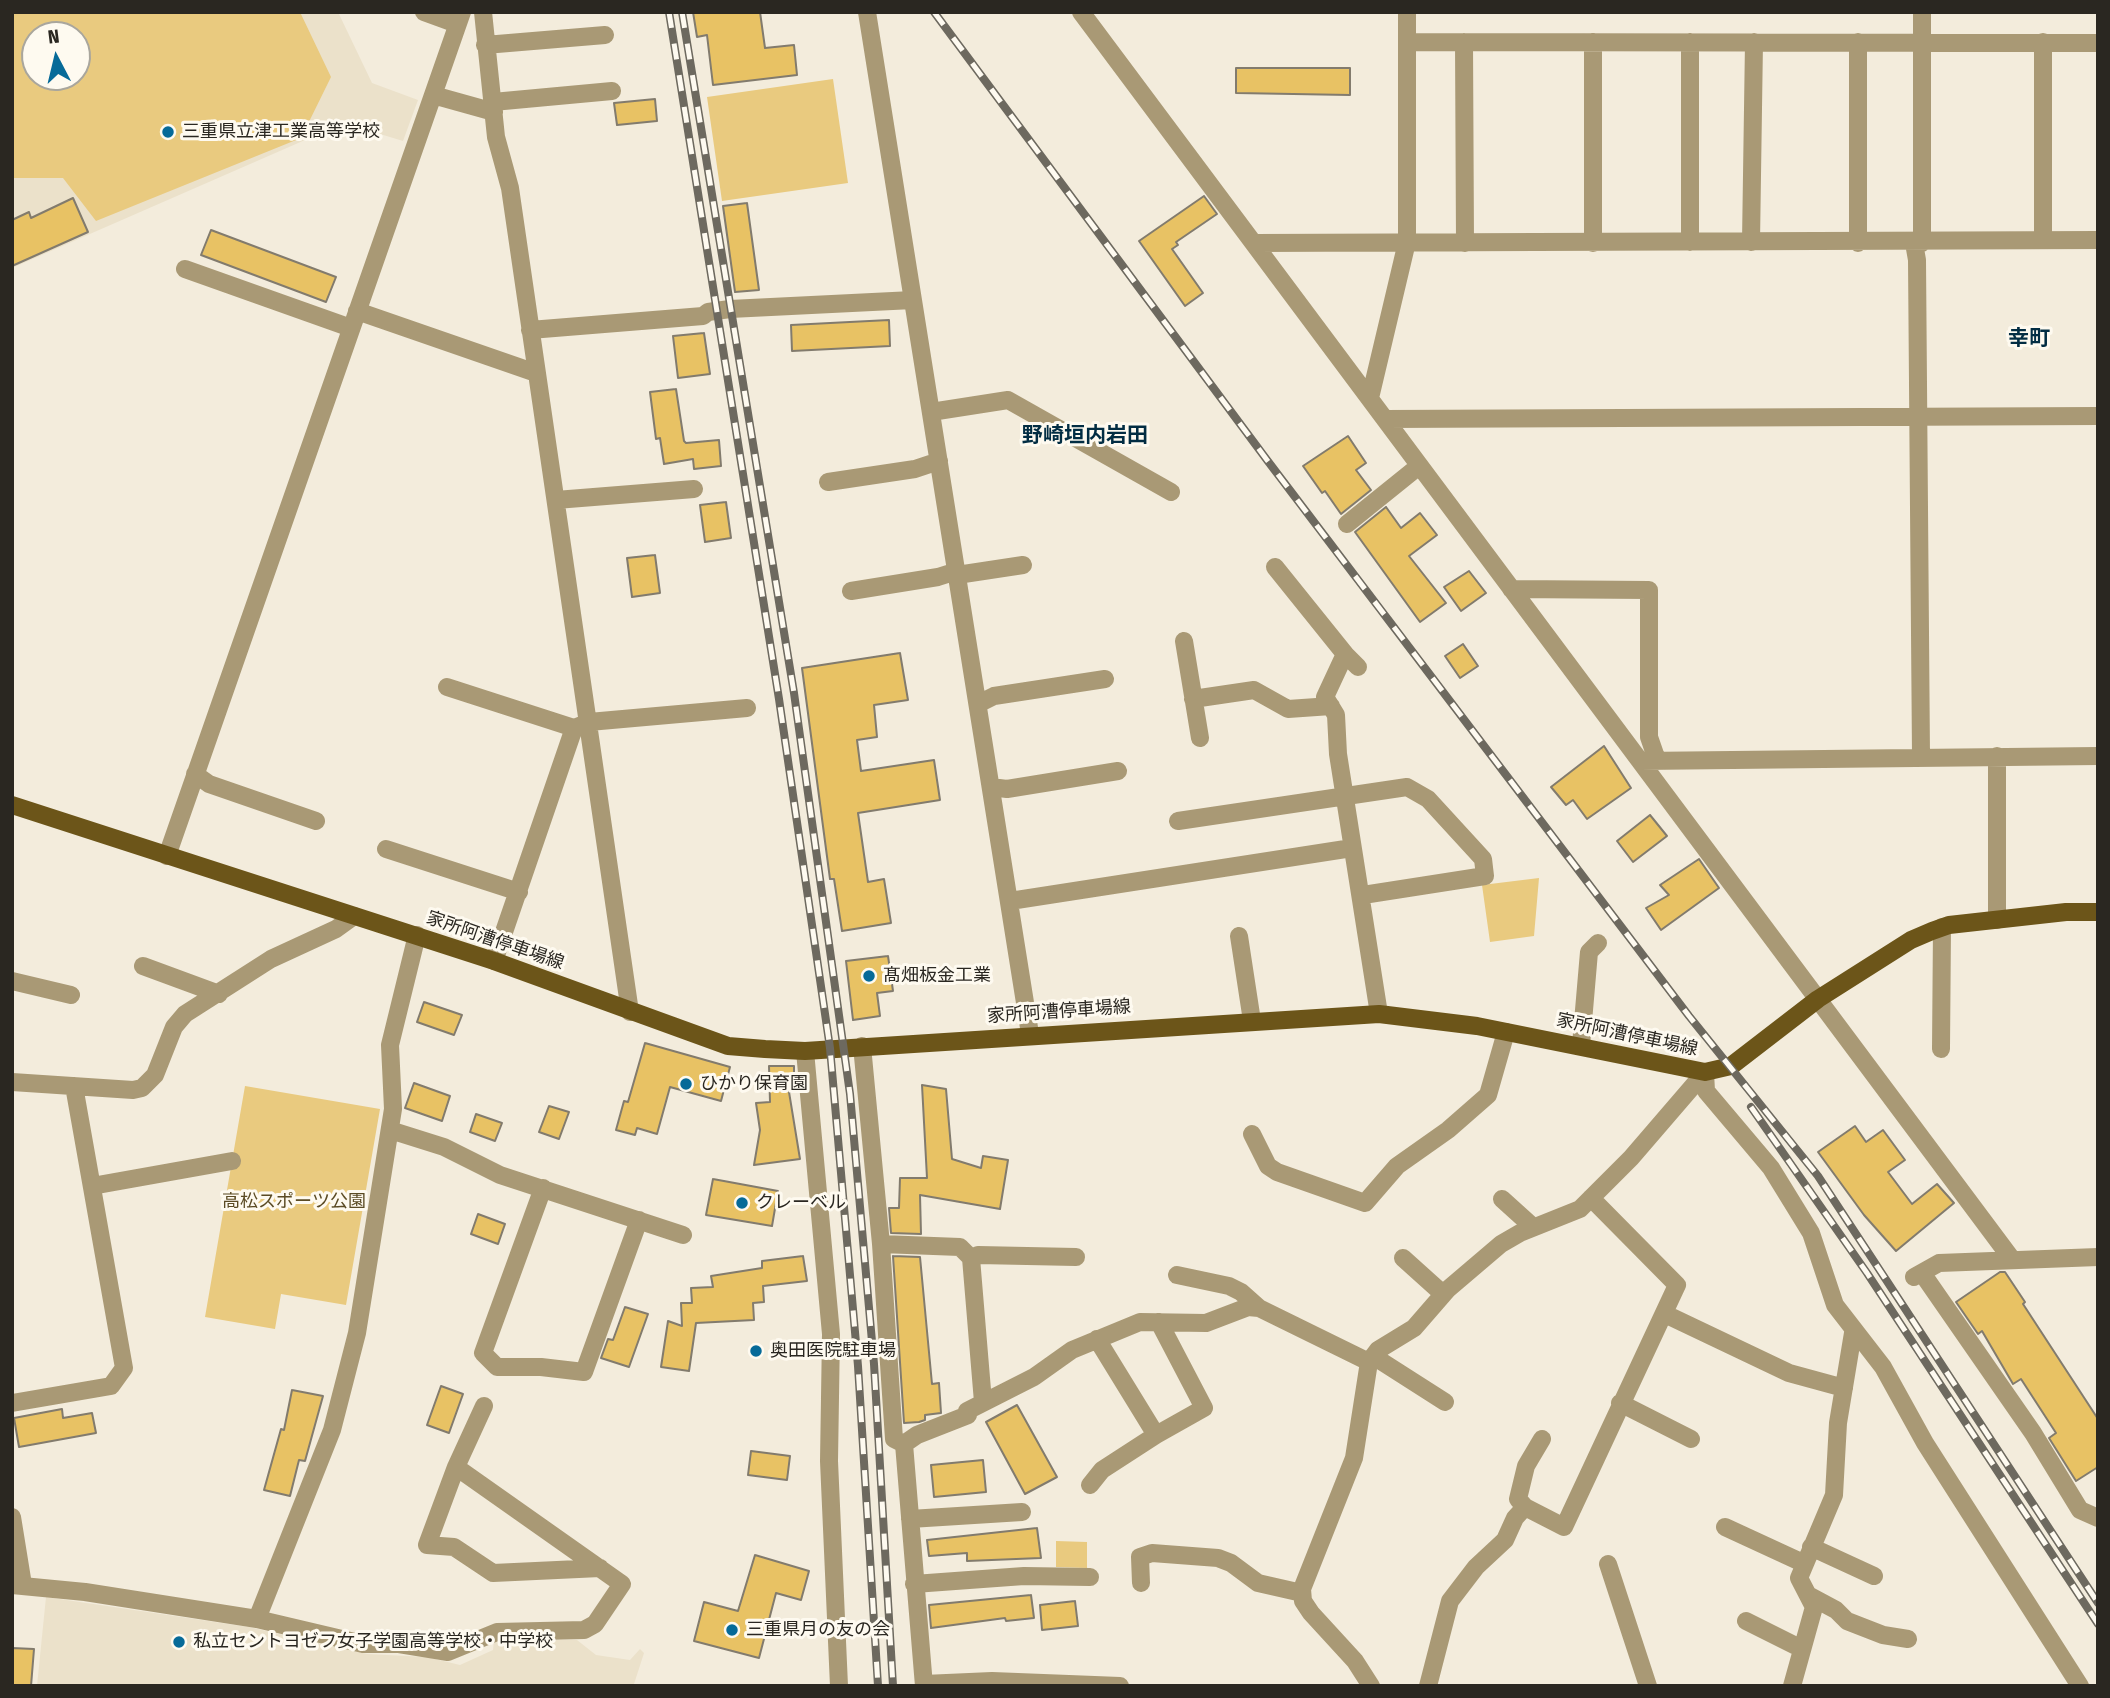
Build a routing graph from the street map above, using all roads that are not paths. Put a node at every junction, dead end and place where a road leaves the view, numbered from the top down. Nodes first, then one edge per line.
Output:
1 (424, 12) edge
2 (483, 12) edge
3 (867, 12) edge
4 (1081, 12) edge
5 (1407, 12) edge
6 (1922, 12) edge
7 (459, 18) edge
8 (605, 35) dead end
9 (1690, 41) junction
10 (1922, 41) junction
11 (1407, 42) junction
12 (1464, 42) junction
13 (1593, 42) junction
14 (1754, 42) junction
15 (1858, 42) junction
16 (2043, 42) junction
17 (2098, 43) edge
18 (485, 45) junction
19 (611, 91) dead end
20 (433, 95) junction
21 (494, 107) junction
22 (2043, 240) junction
23 (2098, 240) edge
24 (1407, 242) junction
25 (1690, 242) junction
26 (1751, 242) junction
27 (1255, 243) junction
28 (1465, 243) junction
29 (1593, 243) junction
30 (1858, 243) junction
31 (1918, 243) junction
32 (186, 269) dead end
33 (913, 300) junction
34 (357, 311) junction
35 (351, 328) junction
36 (530, 330) junction
37 (536, 373) junction
38 (1370, 398) junction
39 (931, 412) junction
40 (1919, 415) junction
41 (2098, 416) edge
42 (1386, 419) junction
43 (939, 461) junction
44 (1419, 466) junction
45 (828, 482) dead end
46 (694, 489) dead end
47 (1171, 492) dead end
48 (555, 500) junction
49 (1348, 524) dead end
50 (1023, 565) dead end
51 (1275, 567) dead end
52 (957, 573) junction
53 (1511, 589) junction
54 (851, 591) dead end
55 (1184, 641) dead end
56 (1105, 679) dead end
57 (447, 687) dead end
58 (1194, 699) junction
59 (978, 704) junction
60 (1331, 706) junction
61 (747, 708) dead end
62 (582, 725) junction
63 (1200, 738) dead end
64 (1921, 756) junction
65 (1997, 756) junction
66 (2098, 756) edge
67 (1649, 760) junction
68 (1118, 771) dead end
69 (195, 774) junction
70 (991, 787) junction
71 (1344, 794) junction
72 (12, 805) edge
73 (316, 821) dead end
74 (1178, 821) dead end
75 (1352, 848) junction
76 (386, 849) dead end
77 (167, 856) junction
78 (519, 892) junction
79 (1363, 895) junction
80 (1010, 901) junction
81 (2098, 912) edge
82 (355, 916) junction
83 (1997, 920) junction
84 (1942, 927) junction
85 (417, 935) junction
86 (1239, 936) dead end
87 (1598, 943) dead end
88 (494, 961) junction
89 (143, 966) dead end
90 (12, 981) edge
91 (219, 994) junction
92 (71, 995) dead end
93 (1818, 999) junction
94 (630, 1012) junction
95 (1380, 1014) junction
96 (1252, 1021) junction
97 (1506, 1032) junction
98 (1030, 1034) junction
99 (1581, 1045) junction
100 (862, 1046) junction
101 (1941, 1049) dead end
102 (805, 1051) junction
103 (1705, 1072) junction
104 (12, 1082) edge
105 (74, 1086) junction
106 (390, 1130) junction
107 (1252, 1134) dead end
108 (232, 1161) dead end
109 (92, 1186) junction
110 (543, 1188) junction
111 (1591, 1198) junction
112 (1502, 1199) dead end
113 (639, 1220) junction
114 (1533, 1227) junction
115 (683, 1235) dead end
116 (881, 1244) junction
117 (1076, 1257) dead end
118 (2098, 1257) edge
119 (971, 1258) junction
120 (1403, 1258) dead end
121 (2011, 1258) junction
122 (1177, 1275) dead end
123 (1443, 1294) junction
124 (1259, 1308) junction
125 (1665, 1314) junction
126 (1159, 1322) junction
127 (1853, 1333) junction
128 (1097, 1339) junction
129 (1371, 1359) junction
130 (1844, 1388) junction
131 (983, 1402) junction
132 (1445, 1402) dead end
133 (12, 1403) edge
134 (1620, 1404) junction
135 (484, 1406) dead end
136 (1156, 1435) junction
137 (1542, 1439) dead end
138 (1691, 1439) dead end
139 (904, 1444) junction
140 (456, 1467) junction
141 (1090, 1485) dead end
142 (1525, 1507) junction
143 (1021, 1512) dead end
144 (12, 1517) edge
145 (2098, 1518) edge
146 (910, 1519) junction
147 (1725, 1528) dead end
148 (1807, 1555) junction
149 (1608, 1564) dead end
150 (600, 1568) junction
151 (1090, 1577) dead end
152 (1874, 1577) dead end
153 (1141, 1583) dead end
154 (914, 1584) junction
155 (18, 1585) edge
156 (1302, 1593) junction
157 (1808, 1595) junction
158 (257, 1619) junction
159 (1746, 1621) dead end
160 (1908, 1639) dead end
161 (1802, 1649) junction
162 (924, 1685) edge
163 (1369, 1685) edge
164 (839, 1686) edge
165 (1120, 1686) edge
166 (1428, 1686) edge
167 (1648, 1686) edge
168 (1791, 1686) edge
169 (2080, 1686) edge

1 - 7 street
2 - 18 street
3 - 33 street
4 - 27 street
5 - 11 street
6 - 10 street
7 - 20 street
8 - 18 street
9 - 13 street
9 - 14 street
9 - 25 street
10 - 15 street
10 - 16 street
10 - 31 street
11 - 12 street
11 - 24 street
12 - 13 street
12 - 28 street
13 - 29 street
14 - 15 street
14 - 26 street
15 - 30 street
16 - 17 street
16 - 22 street
18 - 21 street
19 - 21 street
20 - 21 street
20 - 34 street
21 - 36 street
22 - 23 street
22 - 31 street
24 - 27 street
24 - 28 street
24 - 38 street
25 - 26 street
25 - 29 street
26 - 30 street
27 - 38 street
28 - 29 street
30 - 31 street
31 - 40 street
32 - 35 street
33 - 36 street
33 - 39 street
34 - 35 street
34 - 37 street
35 - 69 street
36 - 37 street
37 - 48 street
38 - 42 street
39 - 43 street
39 - 47 street
40 - 41 street
40 - 42 street
40 - 64 street
42 - 44 street
43 - 45 street
43 - 52 street
44 - 49 street
44 - 53 street
46 - 48 street
48 - 62 street
50 - 52 street
51 - 60 street
52 - 54 street
52 - 59 street
53 - 67 street
53 - 67 street
55 - 58 street
56 - 59 street
57 - 62 street
58 - 60 street
58 - 63 street
59 - 70 street
60 - 71 street
61 - 62 street
62 - 78 street
62 - 94 street
64 - 65 street
64 - 67 street
65 - 66 street
65 - 83 street
67 - 93 street
68 - 70 street
69 - 73 street
69 - 77 street
70 - 80 street
71 - 74 street
71 - 75 street
71 - 79 street
72 - 77 main road, 家所阿漕停車場線
75 - 79 street
75 - 80 street
76 - 78 street
77 - 82 main road, 家所阿漕停車場線
78 - 88 street
79 - 95 street
80 - 98 street
81 - 83 main road, 家所阿漕停車場線
82 - 85 main road, 家所阿漕停車場線
82 - 91 street
83 - 84 main road, 家所阿漕停車場線
84 - 93 main road, 家所阿漕停車場線
84 - 101 street
85 - 88 main road, 家所阿漕停車場線
85 - 106 street
86 - 96 street
87 - 99 street
88 - 94 main road, 家所阿漕停車場線
89 - 91 street
90 - 92 street
91 - 105 street
93 - 103 main road, 家所阿漕停車場線
93 - 121 street
94 - 102 main road, 家所阿漕停車場線
95 - 96 main road, 家所阿漕停車場線
95 - 97 main road, 家所阿漕停車場線
96 - 98 main road, 家所阿漕停車場線
97 - 99 main road, 家所阿漕停車場線
97 - 107 street
98 - 100 main road, 家所阿漕停車場線
99 - 103 main road, 家所阿漕停車場線
100 - 102 main road, 家所阿漕停車場線
100 - 116 street
102 - 164 street
103 - 111 street
103 - 127 street
104 - 105 street
105 - 109 street
106 - 110 street
106 - 158 street
108 - 109 street
109 - 133 street
110 - 113 street
110 - 113 street
111 - 114 street
111 - 125 street
112 - 114 street
113 - 115 street
114 - 123 street
116 - 119 street
116 - 139 street
117 - 119 street
118 - 121 street
119 - 131 street
120 - 123 street
121 - 145 street
122 - 124 street
123 - 129 street
124 - 126 street
124 - 129 street
125 - 130 street
125 - 134 street
126 - 128 street
126 - 136 street
127 - 130 street
127 - 169 street
128 - 131 street
128 - 136 street
129 - 132 street
129 - 156 street
130 - 148 street
131 - 139 street
134 - 138 street
134 - 142 street
135 - 140 street
136 - 141 street
137 - 142 street
139 - 146 street
140 - 150 street
140 - 150 street
142 - 166 street
143 - 146 street
144 - 155 street
146 - 154 street
147 - 148 street
148 - 152 street
148 - 157 street
149 - 167 street
150 - 158 street
151 - 154 street
153 - 156 street
154 - 162 street
155 - 158 street
156 - 163 street
157 - 160 street
157 - 161 street
159 - 161 street
161 - 168 street
162 - 165 street

